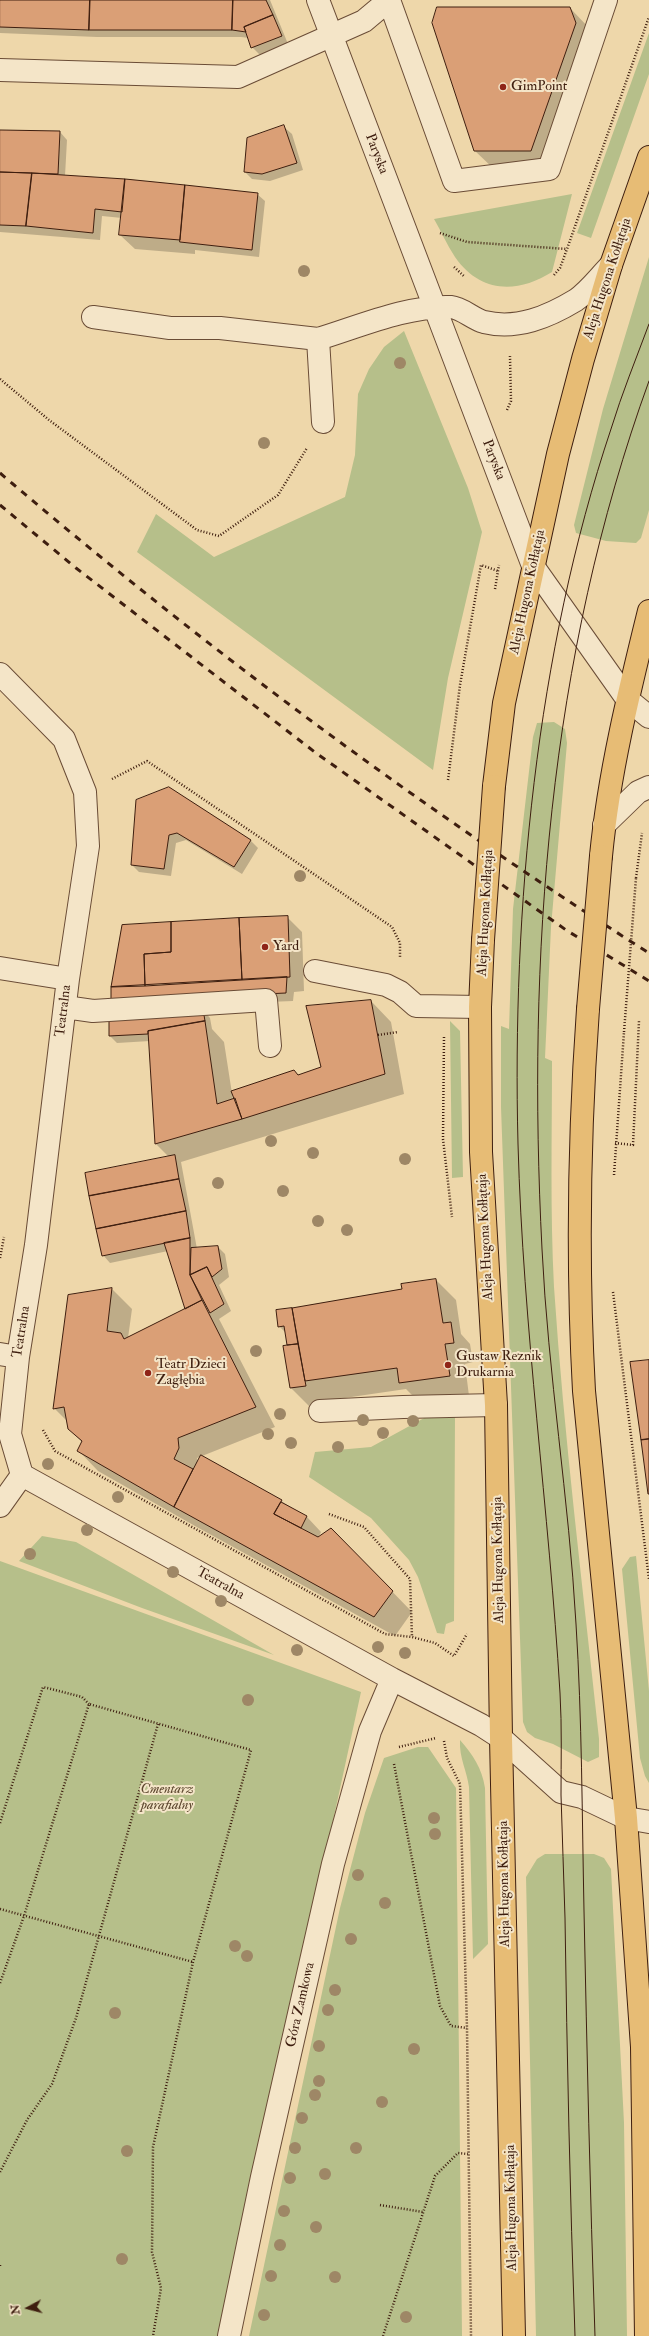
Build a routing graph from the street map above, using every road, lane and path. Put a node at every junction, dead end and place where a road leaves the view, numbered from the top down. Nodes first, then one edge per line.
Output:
1 (318, 0) edge
2 (389, 0) edge
3 (606, 0) edge
4 (333, 36) junction
5 (0, 70) edge
6 (649, 157) edge
7 (433, 231) dead end
8 (567, 249) dead end
9 (611, 265) junction
10 (436, 308) junction
11 (94, 317) dead end
12 (318, 339) junction
13 (510, 353) dead end
14 (0, 379) edge
15 (506, 413) dead end
16 (324, 422) joint
17 (499, 561) dead end
18 (533, 566) junction
19 (498, 571) junction
20 (494, 594) dead end
21 (649, 611) edge
22 (0, 674) edge
23 (627, 699) junction
24 (649, 717) edge
25 (448, 780) dead end
26 (649, 787) edge
27 (85, 792) junction
28 (604, 825) junction
29 (646, 827) dead end
30 (392, 927) dead end
31 (0, 968) edge
32 (315, 971) dead end
33 (68, 979) junction
34 (65, 1007) junction
35 (480, 1007) junction
36 (639, 1021) dead end
37 (402, 1031) dead end
38 (378, 1035) dead end
39 (270, 1046) dead end
40 (615, 1143) junction
41 (614, 1176) dead end
42 (613, 1290) dead end
43 (9, 1355) edge
44 (496, 1405) junction
45 (320, 1411) dead end
46 (42, 1423) dead end
47 (22, 1475) junction
48 (0, 1506) edge
49 (329, 1514) dead end
50 (649, 1579) edge
51 (412, 1637) junction
52 (465, 1640) dead end
53 (392, 1679) junction
54 (89, 1704) junction
55 (158, 1724) junction
56 (501, 1738) junction
57 (398, 1747) dead end
58 (393, 1757) dead end
59 (626, 1818) junction
60 (649, 1822) edge
61 (0, 1823) edge
62 (0, 1908) edge
63 (24, 1916) junction
64 (98, 1936) junction
65 (193, 1962) junction
66 (0, 1983) edge
67 (466, 2028) junction
68 (468, 2154) junction
69 (646, 2160) edge
70 (0, 2172) edge
71 (380, 2205) dead end
72 (423, 2212) junction
73 (647, 2293) edge
74 (153, 2336) edge
75 (229, 2336) edge
76 (383, 2336) edge
77 (471, 2336) edge
78 (514, 2336) edge
79 (646, 2336) edge

1 - 4 street, Paryska
2 - 3 street
2 - 4 street
4 - 5 street
4 - 10 street, Paryska
6 - 9 main road, Aleja Hugona Kołłątaja
7 - 8 path
9 - 10 street
9 - 18 main road, Aleja Hugona Kołłątaja
10 - 12 street
10 - 18 street, Paryska
11 - 12 street
12 - 16 street
13 - 15 path
14 - 16 path
17 - 19 path
18 - 23 street, Paryska
18 - 35 main road, Aleja Hugona Kołłątaja, bridge
19 - 20 path
19 - 25 path
21 - 23 main road
22 - 27 street, Teatralna
23 - 24 street, Paryska
23 - 28 main road
26 - 28 street
27 - 30 path
27 - 33 street, Teatralna
28 - 59 main road, bridge
29 - 40 path, bridge
31 - 33 street
32 - 35 street
33 - 34 street, Teatralna
34 - 39 street
34 - 43 street, Teatralna
35 - 44 main road, Aleja Hugona Kołłątaja
36 - 40 path
37 - 38 path
40 - 41 path
42 - 50 path
43 - 47 street, Teatralna
44 - 45 street
44 - 56 main road, Aleja Hugona Kołłątaja
46 - 51 path
47 - 48 street
47 - 53 street, Teatralna
49 - 51 path
51 - 52 path
53 - 56 street, Teatralna
53 - 75 street, Góra Zamkowa
54 - 55 path
54 - 61 path
54 - 63 path
55 - 64 path
55 - 65 path
56 - 59 street, Teatralna
56 - 78 main road, Aleja Hugona Kołłątaja
57 - 67 path
58 - 67 path
59 - 60 street, Teatralna
59 - 69 main road
62 - 63 path
63 - 64 path
63 - 66 path
64 - 65 path
64 - 70 path
65 - 74 path
67 - 68 path
68 - 72 path
68 - 77 path
69 - 73 main road
71 - 72 path
72 - 76 path
73 - 79 main road

